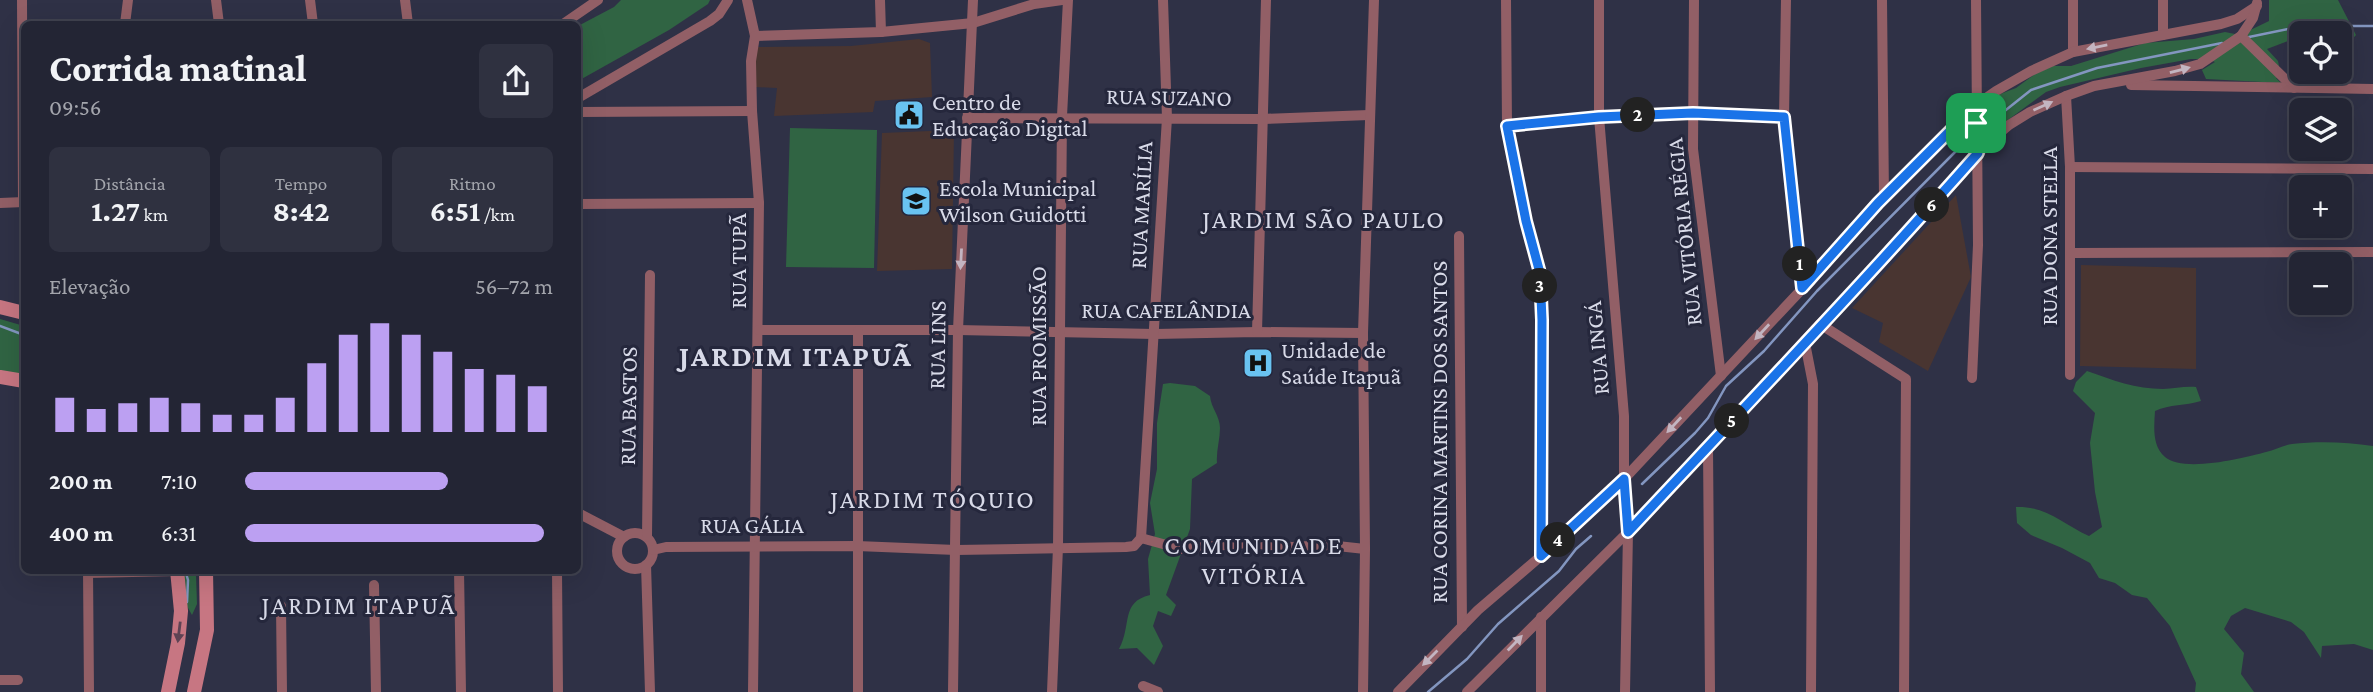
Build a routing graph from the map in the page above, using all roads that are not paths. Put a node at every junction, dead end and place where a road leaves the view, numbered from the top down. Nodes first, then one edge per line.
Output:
1 (22, 0) edge
2 (128, 0) edge
3 (216, 0) edge
4 (310, 0) edge
5 (405, 0) edge
6 (597, 0) edge
7 (727, 0) edge
8 (747, 0) edge
9 (880, 0) edge
10 (973, 0) edge
11 (1062, 0) edge
12 (1068, 0) edge
13 (1163, 0) edge
14 (1266, 0) edge
15 (1374, 0) edge
16 (1506, 0) edge
17 (1599, 0) edge
18 (1694, 0) edge
19 (1786, 0) edge
20 (1882, 0) edge
21 (1976, 0) edge
22 (2073, 0) edge
23 (2163, 0) edge
24 (2257, 3) edge
25 (22, 21) edge
26 (125, 21) edge
27 (219, 21) edge
28 (313, 21) edge
29 (408, 21) edge
30 (567, 21) edge
31 (973, 23) junction
32 (881, 32) junction
33 (2163, 34) junction
34 (755, 36) junction
35 (2241, 36) junction
36 (2073, 52) junction
37 (2094, 86) junction
38 (2294, 88) junction
39 (2373, 89) edge
40 (581, 96) edge
41 (2066, 96) junction
42 (1976, 105) junction
43 (752, 111) junction
44 (581, 112) edge
45 (1693, 113) junction
46 (1369, 115) junction
47 (1062, 116) junction
48 (1599, 117) junction
49 (1784, 117) junction
50 (967, 118) junction
51 (1167, 118) junction
52 (1262, 119) junction
53 (1507, 126) junction
54 (1978, 153) junction
55 (2070, 167) junction
56 (2373, 169) edge
57 (1884, 198) junction
58 (21, 202) edge
59 (0, 203) edge
60 (759, 203) junction
61 (581, 204) edge
62 (1459, 236) dead end
63 (2373, 252) edge
64 (2071, 253) junction
65 (650, 275) dead end
66 (1802, 288) junction
67 (0, 307) edge
68 (21, 312) edge
69 (1820, 324) junction
70 (759, 330) junction
71 (958, 330) junction
72 (858, 331) junction
73 (1059, 331) junction
74 (1257, 332) junction
75 (1363, 333) junction
76 (1155, 334) junction
77 (1805, 342) junction
78 (2070, 375) dead end
79 (1721, 376) junction
80 (0, 377) edge
81 (1972, 378) dead end
82 (21, 380) edge
83 (1708, 447) junction
84 (1624, 479) junction
85 (581, 515) edge
86 (1628, 532) junction
87 (624, 537) junction
88 (647, 537) junction
89 (1141, 538) junction
90 (755, 546) junction
91 (857, 546) junction
92 (1058, 547) junction
93 (1365, 549) junction
94 (653, 550) junction
95 (956, 550) junction
96 (1541, 556) junction
97 (646, 565) junction
98 (88, 574) edge
99 (177, 574) edge
100 (206, 574) edge
101 (459, 574) edge
102 (557, 574) edge
103 (374, 585) dead end
104 (281, 606) dead end
105 (1541, 617) junction
106 (1462, 627) junction
107 (0, 680) edge
108 (18, 680) dead end
109 (1143, 685) dead end
110 (89, 692) edge
111 (167, 692) edge
112 (194, 692) edge
113 (282, 692) edge
114 (376, 692) edge
115 (461, 692) edge
116 (558, 692) edge
117 (650, 692) edge
118 (752, 692) edge
119 (858, 692) edge
120 (953, 692) edge
121 (1052, 692) edge
122 (1158, 692) edge
123 (1363, 692) edge
124 (1398, 692) edge
125 (1467, 692) edge
126 (1541, 692) edge
127 (1625, 692) edge
128 (1710, 692) edge
129 (1811, 692) edge
130 (1904, 692) edge

1 - 25 street
2 - 26 street
3 - 27 street
4 - 28 street
5 - 29 street
6 - 30 street
7 - 40 street
8 - 34 street, RUA TUPÃ
9 - 32 street
10 - 31 street, RUA LINS
11 - 31 street
12 - 47 street, RUA PROMISSÃO
13 - 51 street, RUA MARÍLIA
14 - 52 street
15 - 46 street
16 - 53 street
17 - 48 street, RUA INGÁ
18 - 45 street, RUA VITÓRIA RÉGIA
19 - 49 street
20 - 57 street
21 - 42 street
22 - 36 street
23 - 33 street
24 - 33 street
24 - 35 street
31 - 32 street
31 - 50 street, RUA LINS
32 - 34 street
33 -> 36 street
34 - 43 street, RUA TUPÃ
37 -> 35 street
35 - 38 street
36 - 42 street
37 - 38 street
37 - 41 street
38 - 39 street
54 -> 41 street
41 - 55 street, RUA DONA STELLA
42 - 54 street
42 - 57 street
43 - 44 street
43 - 60 street, RUA TUPÃ
45 - 48 street
45 - 49 street
45 - 79 street, RUA VITÓRIA RÉGIA
46 - 52 street, RUA SUZANO
46 - 75 street
47 - 50 street, RUA SUZANO
47 - 51 street, RUA SUZANO
47 - 73 street, RUA PROMISSÃO
48 - 53 street
48 - 84 street, RUA INGÁ
49 - 66 street
50 -> 71 street, RUA LINS
51 - 52 street, RUA SUZANO
51 - 76 street, RUA MARÍLIA
52 - 74 street
53 - 96 street
54 - 69 street
54 - 81 street
55 - 56 street
55 - 64 street, RUA DONA STELLA
57 - 66 street
58 - 59 street
60 - 61 street
60 - 70 street, RUA TUPÃ
62 - 106 street, RUA CORINA MARTINS DOS SANTOS
63 - 64 street
64 - 78 street, RUA DONA STELLA
65 - 88 street, RUA BASTOS
66 -> 79 street
67 - 68 street
69 - 77 street
69 - 130 street
70 - 72 street, RUA CAFELÂNDIA
70 - 90 street, RUA TUPÃ
71 - 72 street, RUA CAFELÂNDIA
71 - 73 street, RUA CAFELÂNDIA
71 - 95 street, RUA LINS
72 - 91 street
73 - 76 street, RUA CAFELÂNDIA
73 - 92 street, RUA PROMISSÃO
74 - 75 street, RUA CAFELÂNDIA
74 - 76 street, RUA CAFELÂNDIA
75 - 93 street
76 - 89 street, RUA MARÍLIA
77 - 83 street
77 - 129 street
79 -> 84 street
80 - 82 street
83 - 86 street
83 - 128 street
84 - 86 street, RUA INGÁ
84 - 96 street
85 - 87 street
86 - 105 street
86 - 127 street, RUA INGÁ
87 - 88 street
87 - 97 street
88 - 94 street
89 - 92 street, RUA GÁLIA
89 - 93 street
90 - 91 street, RUA GÁLIA
90 - 94 street, RUA GÁLIA
90 - 118 street, RUA TUPÃ
91 - 95 street, RUA GÁLIA
91 - 119 street
92 - 95 street, RUA GÁLIA
92 - 121 street, RUA PROMISSÃO
93 - 123 street
94 - 97 street
95 - 120 street, RUA LINS
96 - 106 street
97 - 117 street
98 - 110 street
99 -> 111 street
100 - 112 street
101 - 115 street
102 - 116 street
103 - 114 street
104 - 113 street
125 -> 105 street
105 - 126 street
106 -> 124 street
107 - 108 street
109 - 122 street

